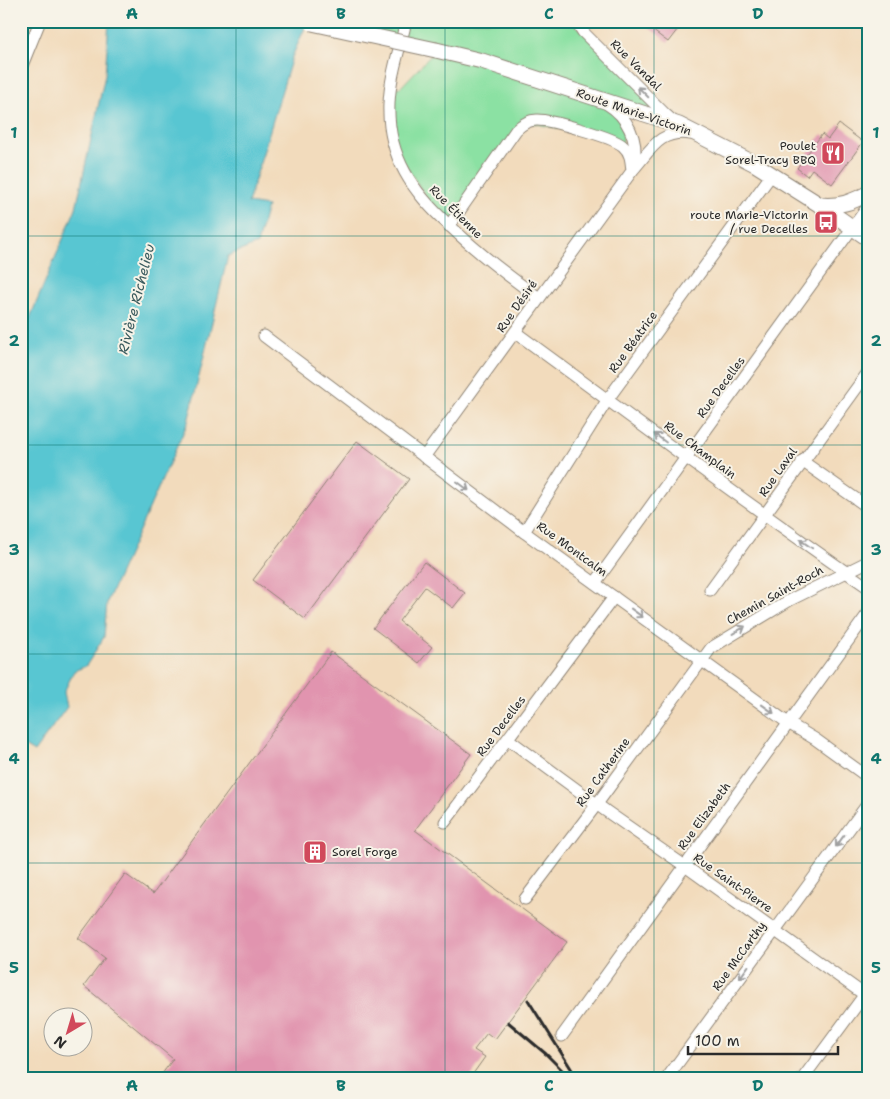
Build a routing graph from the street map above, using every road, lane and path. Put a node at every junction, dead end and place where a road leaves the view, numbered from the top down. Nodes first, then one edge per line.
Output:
1 (40, 21) edge
2 (304, 21) edge
3 (406, 21) edge
4 (576, 21) edge
5 (21, 68) edge
6 (594, 98) junction
7 (679, 125) junction
8 (700, 135) junction
9 (632, 171) junction
10 (772, 174) junction
11 (869, 193) edge
12 (820, 205) junction
13 (869, 205) edge
14 (449, 226) junction
15 (854, 228) junction
16 (869, 239) edge
17 (539, 298) junction
18 (515, 332) junction
19 (264, 336) dead end
20 (869, 371) edge
21 (608, 399) junction
22 (424, 457) junction
23 (687, 458) junction
24 (802, 461) junction
25 (869, 508) edge
26 (765, 515) junction
27 (524, 532) junction
28 (869, 560) edge
29 (846, 572) junction
30 (595, 583) junction
31 (869, 588) edge
32 (710, 590) dead end
33 (614, 597) junction
34 (869, 612) edge
35 (701, 660) junction
36 (788, 723) junction
37 (508, 739) junction
38 (869, 778) edge
39 (869, 802) edge
40 (597, 804) junction
41 (445, 822) dead end
42 (685, 866) junction
43 (525, 899) dead end
44 (775, 930) junction
45 (867, 994) edge
46 (562, 1036) dead end
47 (667, 1078) edge
48 (803, 1078) edge

1 - 5 street
2 - 6 main road, Route Marie-Victorin, bridge
3 - 14 street, Rue Étienne
7 -> 4 street, Rue Vandal
6 - 7 main road, Route Marie-Victorin
6 - 9 street
7 - 8 main road, Route Marie-Victorin
8 - 9 street, Rue Désiré
8 - 10 main road, Route Marie-Victorin
9 - 14 street
9 - 17 street, Rue Désiré
10 - 12 main road, Route Marie-Victorin
10 - 21 street, Rue Béatrice
11 - 12 main road
12 - 15 main road, Route Marie-Victorin
13 - 15 street, Rue Decelles
14 - 17 street, Rue Étienne
15 - 16 main road, Route Marie-Victorin
15 - 23 street, Rue Decelles
17 - 18 street, Rue Désiré
18 - 21 street, Rue Champlain
18 - 22 street, Rue Désiré
19 - 22 street, Rue Montcalm
20 - 24 street, Rue Laval
23 -> 21 street, Rue Champlain
21 - 27 street, Rue Béatrice
22 -> 27 street, Rue Montcalm
23 - 26 street, Rue Champlain
23 - 30 street, Rue Decelles
24 - 25 street
24 - 26 street, Rue Laval
29 -> 26 street, Rue Champlain
26 - 32 street, Rue Laval
27 - 30 street, Rue Montcalm
28 - 29 street, Chemin Saint-Roch
29 - 31 street, Rue Champlain
35 -> 29 street, Chemin Saint-Roch
30 - 33 street, Rue Montcalm
33 -> 35 street, Rue Montcalm
33 - 37 street, Rue Decelles
34 - 36 street, Rue Elizabeth
35 -> 36 street, Rue Montcalm
35 - 40 street, Rue Catherine
36 - 38 street, Rue Montcalm
36 - 42 street, Rue Elizabeth
37 - 40 street, Rue Saint-Pierre
37 - 41 street, Rue Decelles
39 -> 44 street, Rue McCarthy
40 - 42 street, Rue Saint-Pierre
40 - 43 street, Rue Catherine
42 - 44 street, Rue Saint-Pierre
42 - 46 street, Rue Elizabeth
44 - 45 street, Rue Saint-Pierre
44 -> 47 street, Rue McCarthy
45 - 48 street

